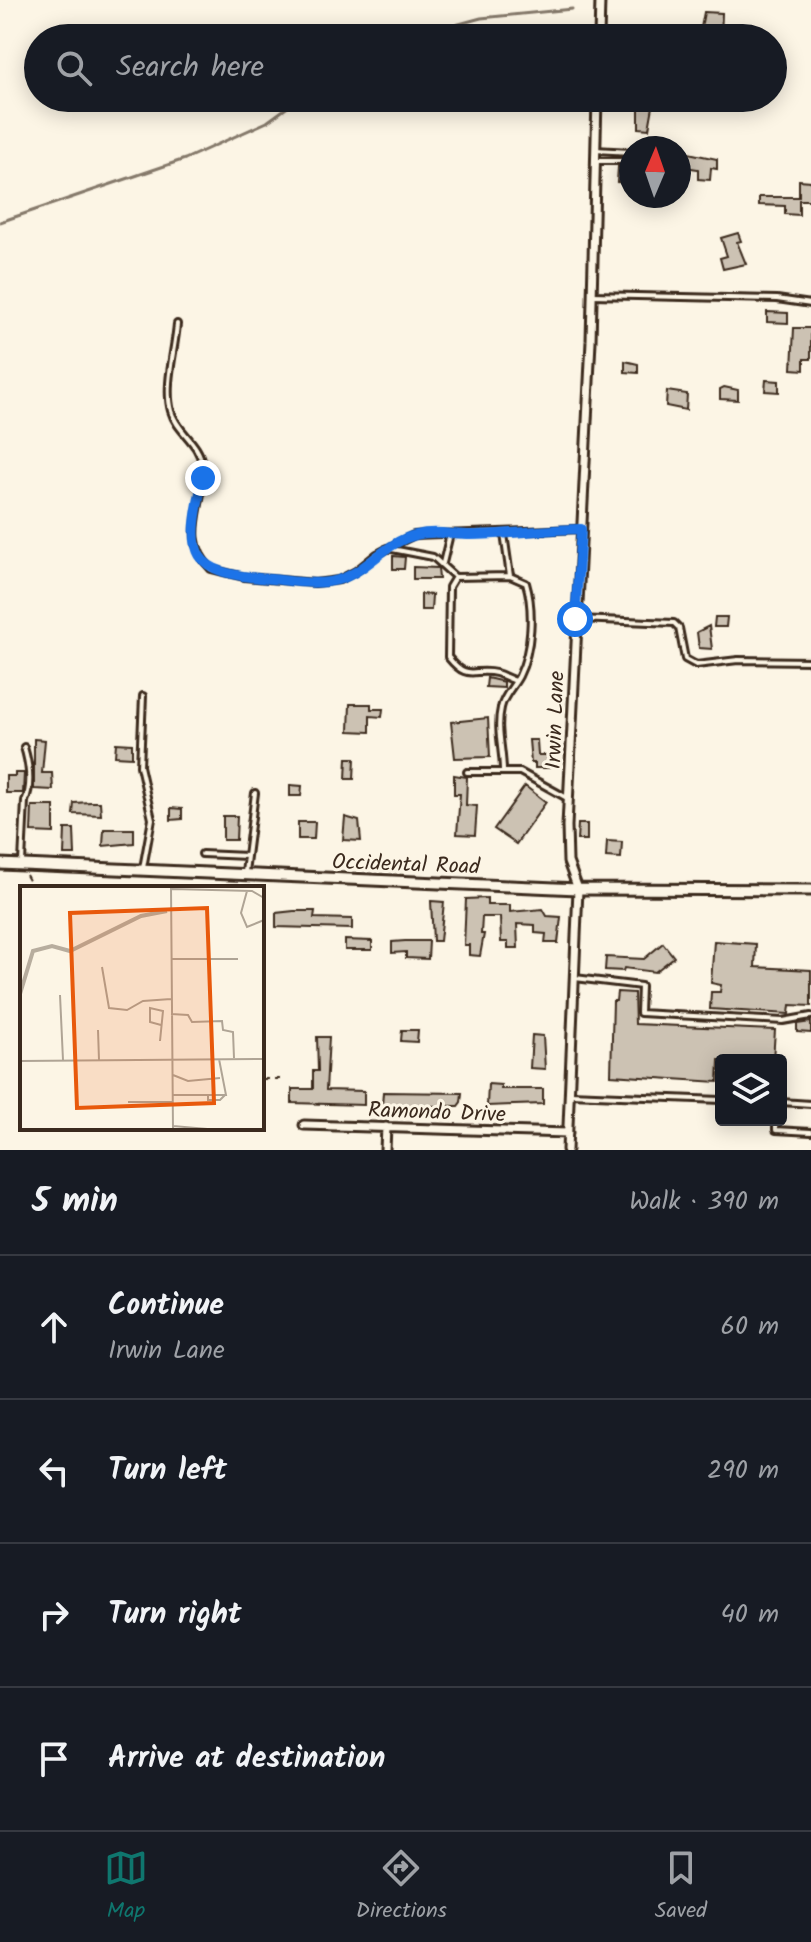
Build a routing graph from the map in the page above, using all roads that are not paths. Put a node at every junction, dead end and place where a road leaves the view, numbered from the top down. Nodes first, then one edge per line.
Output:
1 (600, 0) edge
2 (599, 24) edge
3 (596, 112) edge
4 (595, 150) junction
5 (619, 151) edge
6 (595, 161) junction
7 (619, 161) edge
8 (592, 295) junction
9 (811, 304) edge
10 (177, 324) dead end
11 (581, 529) junction
12 (450, 534) junction
13 (504, 534) junction
14 (387, 548) junction
15 (443, 563) junction
16 (510, 576) junction
17 (455, 577) junction
18 (575, 619) junction
19 (811, 661) edge
20 (516, 681) junction
21 (143, 696) dead end
22 (24, 747) dead end
23 (503, 771) junction
24 (467, 772) dead end
25 (255, 793) dead end
26 (569, 800) junction
27 (202, 854) dead end
28 (247, 856) junction
29 (0, 864) edge
30 (22, 865) junction
31 (142, 870) junction
32 (245, 874) junction
33 (578, 889) junction
34 (811, 890) edge
35 (574, 977) junction
36 (811, 1016) edge
37 (570, 1094) junction
38 (715, 1100) edge
39 (787, 1102) edge
40 (811, 1104) edge
41 (304, 1125) dead end
42 (776, 1126) edge
43 (386, 1127) junction
44 (811, 1132) edge
45 (568, 1133) junction
46 (385, 1150) edge
47 (567, 1150) edge

1 - 2 street
3 - 4 street, Irwin Lane
4 - 5 lane
4 - 6 street, Irwin Lane
6 - 7 lane
6 - 8 street, Irwin Lane
8 - 9 lane
8 - 11 street, Irwin Lane
10 - 14 lane
11 - 13 lane
11 - 18 street, Irwin Lane
12 - 13 lane
12 - 14 lane
12 - 15 lane
13 - 16 lane
14 - 15 lane
15 - 17 lane
16 - 17 lane
16 - 20 lane
17 - 20 lane
18 - 19 lane
18 - 26 street, Irwin Lane
20 - 23 lane
21 - 31 lane
22 - 30 lane
23 - 24 lane
23 - 26 lane
25 - 28 lane
26 - 33 street, Irwin Lane
27 - 28 lane
28 - 32 lane
29 - 30 street, Occidental Road
30 - 31 street, Occidental Road
31 - 32 street, Occidental Road
32 - 33 street, Occidental Road
33 - 34 street, Occidental Road
33 - 35 street, Irwin Lane
35 - 36 lane
35 - 37 street, Irwin Lane
37 - 38 lane
37 - 45 street, Irwin Lane
39 - 40 lane
41 - 43 street, Ramondo Drive
42 - 44 lane
43 - 45 street, Ramondo Drive
43 - 46 street
45 - 47 street, Irwin Lane

